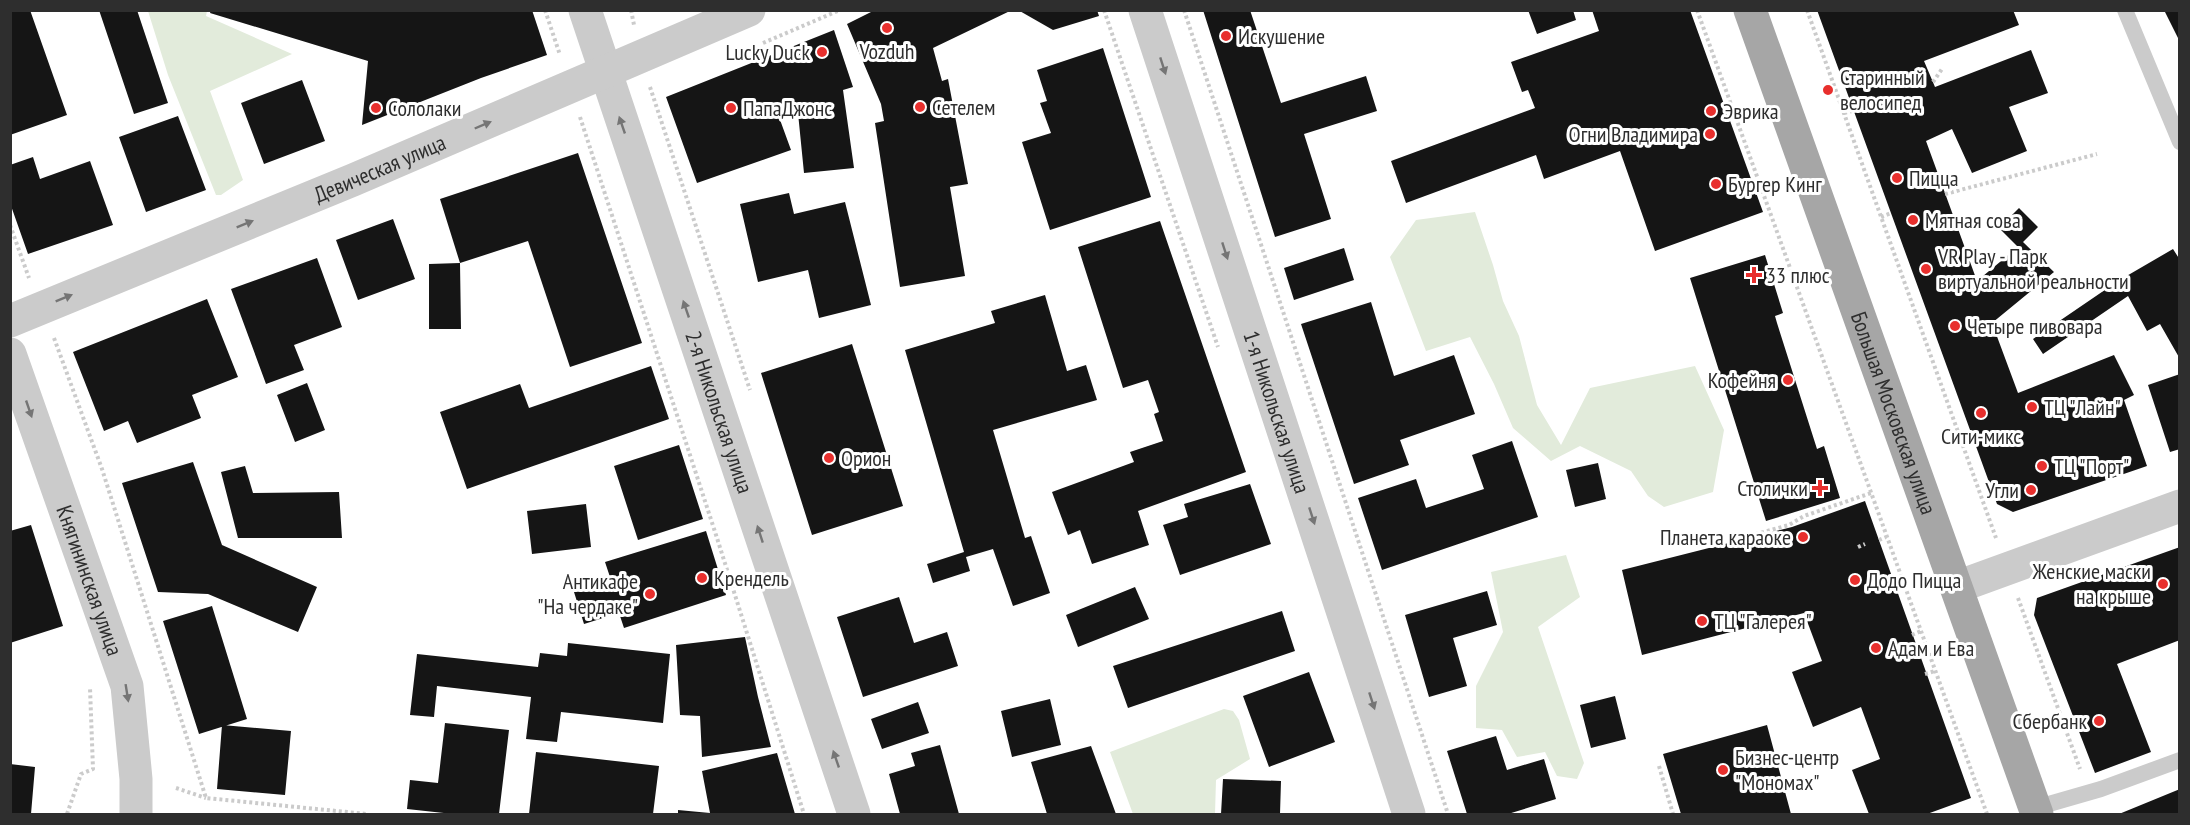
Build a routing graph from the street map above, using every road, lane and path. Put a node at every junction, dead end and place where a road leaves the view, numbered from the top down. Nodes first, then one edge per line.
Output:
1 (545, 10) edge
2 (585, 10) edge
3 (749, 10) edge
4 (1145, 10) edge
5 (1184, 10) edge
6 (1697, 10) edge
7 (1750, 10) edge
8 (1807, 10) edge
9 (2125, 10) edge
10 (1942, 69) dead end
11 (604, 73) junction
12 (1933, 82) dead end
13 (571, 88) junction
14 (651, 90) dead end
15 (1852, 111) dead end
16 (1844, 113) junction
17 (2180, 142) edge
18 (2097, 154) dead end
19 (1945, 194) dead end
20 (1891, 213) dead end
21 (1881, 217) junction
22 (10, 225) edge
23 (41, 308) junction
24 (10, 321) edge
25 (10, 354) edge
26 (741, 361) dead end
27 (1870, 493) junction
28 (2180, 506) edge
29 (1886, 537) junction
30 (1738, 539) dead end
31 (1879, 540) dead end
32 (1865, 544) dead end
33 (1858, 547) dead end
34 (2007, 568) junction
35 (1957, 587) junction
36 (1921, 631) junction
37 (1912, 635) dead end
38 (1935, 670) junction
39 (1925, 674) dead end
40 (2180, 760) edge
41 (1659, 766) dead end
42 (93, 769) dead end
43 (176, 788) dead end
44 (2089, 792) junction
45 (206, 798) junction
46 (2036, 811) edge
47 (67, 814) edge
48 (136, 814) edge
49 (367, 814) edge
50 (804, 814) edge
51 (854, 814) edge
52 (1409, 814) edge
53 (1448, 814) edge
54 (1673, 814) edge
55 (1987, 814) edge

1 - 13 path
2 - 11 street, 2-я Никольская улица
3 - 11 street, Девическая улица
4 -> 52 street, 1-я Никольская улица
5 - 53 path
6 - 27 path
7 - 35 main road, Большая Московская улица
8 - 16 path
9 - 17 lane
10 - 12 path
11 - 13 street, Девическая улица
51 -> 11 street, 2-я Никольская улица
23 -> 13 street, Девическая улица
13 - 50 path
14 - 26 path
15 - 16 path
16 - 21 path
18 - 19 path
20 - 21 path
21 - 34 path
22 - 23 path
23 - 24 street, Девическая улица
23 - 45 path
25 -> 48 street, Княгининская улица
27 - 29 path
27 - 30 path
28 - 34 street
29 - 31 path
29 - 36 path
32 - 33 path
34 - 35 street
34 - 44 path
35 - 46 main road, Большая Московская улица
36 - 37 path
36 - 38 path
38 - 39 path
38 - 55 path
40 - 44 lane
41 - 54 path
42 - 47 path
43 - 45 path
44 - 46 lane
45 - 49 path

